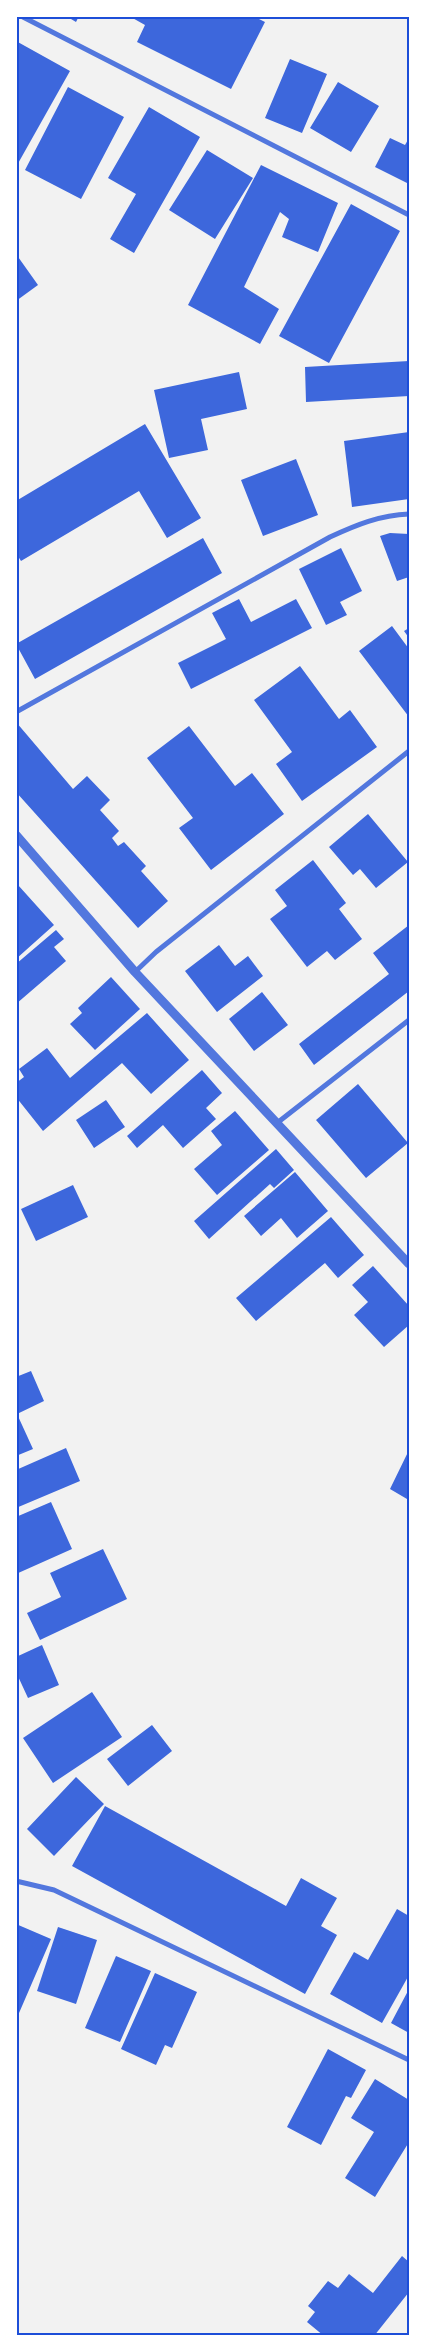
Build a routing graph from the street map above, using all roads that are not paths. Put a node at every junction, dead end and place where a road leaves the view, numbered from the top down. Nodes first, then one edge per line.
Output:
1 (21, 16) edge
2 (409, 214) edge
3 (409, 514) edge
4 (16, 712) edge
5 (409, 751) edge
6 (16, 835) edge
7 (135, 972) junction
8 (409, 1020) edge
9 (277, 1123) junction
10 (409, 1264) edge
11 (16, 1881) edge
12 (409, 2060) edge

1 - 2 street
3 - 4 street
5 - 7 street
6 - 7 street
7 - 9 street
8 - 9 street
9 - 10 street
11 - 12 street

